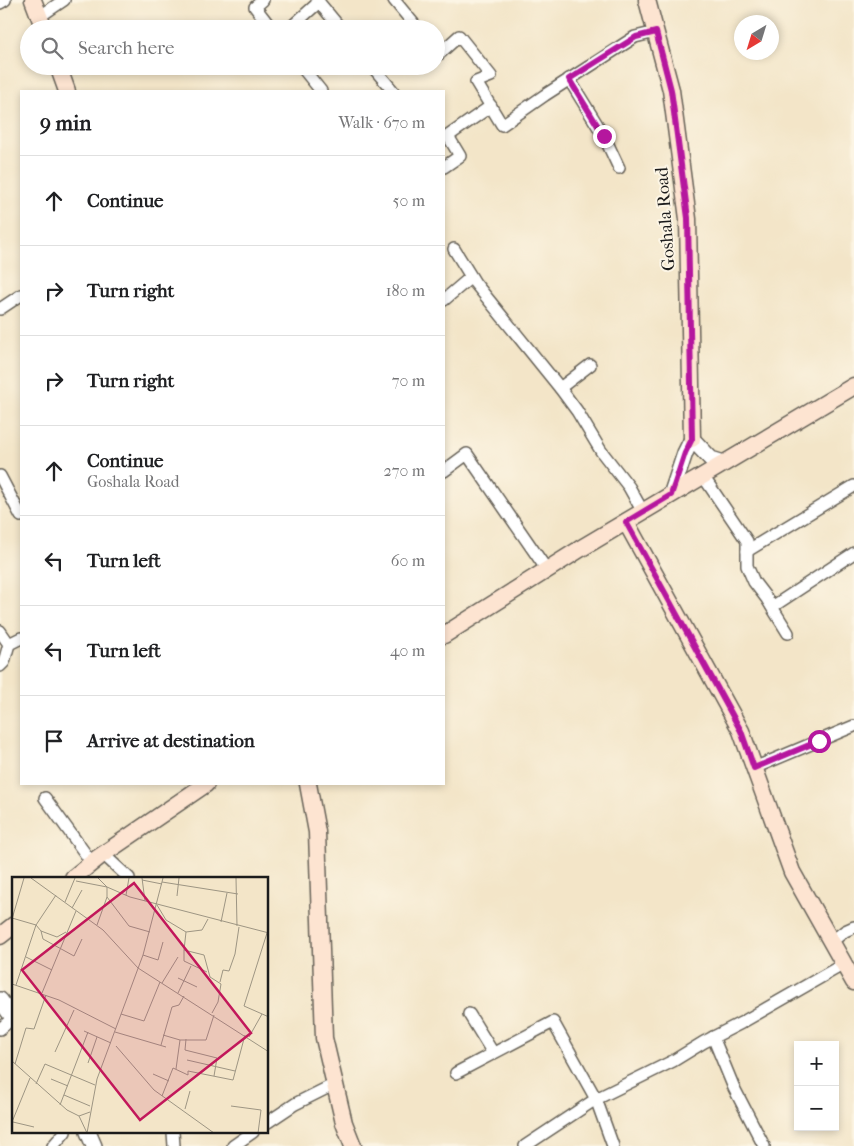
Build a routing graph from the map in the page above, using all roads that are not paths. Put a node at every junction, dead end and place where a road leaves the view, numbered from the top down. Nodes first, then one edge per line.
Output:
1 (5, 0) edge
2 (33, 0) edge
3 (64, 0) edge
4 (263, 0) edge
5 (394, 0) edge
6 (647, 0) edge
7 (318, 1) edge
8 (0, 2) edge
9 (40, 20) edge
10 (44, 20) edge
11 (265, 20) edge
12 (298, 20) edge
13 (334, 20) edge
14 (411, 20) edge
15 (656, 32) junction
16 (445, 49) edge
17 (61, 75) edge
18 (308, 75) edge
19 (380, 75) edge
20 (569, 79) junction
21 (67, 90) edge
22 (320, 90) edge
23 (392, 90) edge
24 (491, 106) junction
25 (445, 166) edge
26 (619, 168) dead end
27 (454, 249) dead end
28 (471, 277) junction
29 (20, 296) edge
30 (445, 299) edge
31 (0, 309) edge
32 (590, 365) dead end
33 (854, 386) edge
34 (560, 388) junction
35 (692, 439) junction
36 (724, 463) junction
37 (445, 470) edge
38 (0, 476) edge
39 (703, 476) junction
40 (854, 486) edge
41 (671, 495) junction
42 (643, 512) junction
43 (20, 514) edge
44 (626, 522) junction
45 (747, 551) junction
46 (854, 553) edge
47 (547, 570) junction
48 (772, 607) junction
49 (0, 631) edge
50 (788, 633) dead end
51 (445, 634) edge
52 (20, 639) edge
53 (10, 644) junction
54 (0, 666) edge
55 (854, 726) edge
56 (754, 768) junction
57 (205, 785) edge
58 (308, 785) edge
59 (45, 798) dead end
60 (98, 859) junction
61 (74, 877) edge
62 (127, 877) edge
63 (12, 927) edge
64 (854, 927) edge
65 (0, 936) edge
66 (831, 942) junction
67 (844, 964) junction
68 (854, 982) edge
69 (0, 1000) edge
70 (469, 1014) dead end
71 (12, 1016) edge
72 (12, 1020) edge
73 (0, 1029) edge
74 (713, 1037) junction
75 (493, 1053) junction
76 (456, 1073) dead end
77 (335, 1084) junction
78 (596, 1099) junction
79 (269, 1121) edge
80 (63, 1134) edge
81 (89, 1134) edge
82 (250, 1134) edge
83 (54, 1146) edge
84 (94, 1146) edge
85 (233, 1146) edge
86 (353, 1146) edge
87 (525, 1146) edge
88 (613, 1146) edge
89 (764, 1146) edge

1 - 8 street
2 - 9 main road
3 - 10 street
4 - 11 street
5 - 14 street
6 - 15 main road, Goshala Road
7 - 12 street
7 - 13 street
15 - 20 street
15 - 35 main road, Goshala Road
16 - 24 street
17 - 21 main road
18 - 22 street
19 - 23 street
20 - 24 street
20 - 26 street
24 - 25 street
27 - 28 street
28 - 30 street
28 - 34 street
29 - 31 street
32 - 34 street
33 - 36 main road
34 - 42 street
35 - 36 street
35 - 41 street
36 - 39 main road
37 - 47 street
38 - 43 street
39 - 41 main road
39 - 45 street
40 - 45 street
41 - 42 main road
42 - 44 main road
44 - 47 main road
44 - 56 main road
45 - 48 street
46 - 48 street
47 - 51 main road
48 - 50 street
49 - 53 street
52 - 53 street
53 - 54 street
55 - 56 street
56 - 66 main road
57 - 60 main road
58 - 77 main road
59 - 60 street
60 - 61 main road
60 - 62 street
63 - 65 main road
64 - 66 street
66 - 67 main road
67 - 68 main road
67 - 74 street
69 - 71 street
70 - 75 street
72 - 73 street
74 - 78 street
74 - 89 street
75 - 76 street
75 - 78 street
77 - 79 street
77 - 86 main road
78 - 87 street
78 - 88 street
80 - 83 street
81 - 84 street
82 - 85 street

